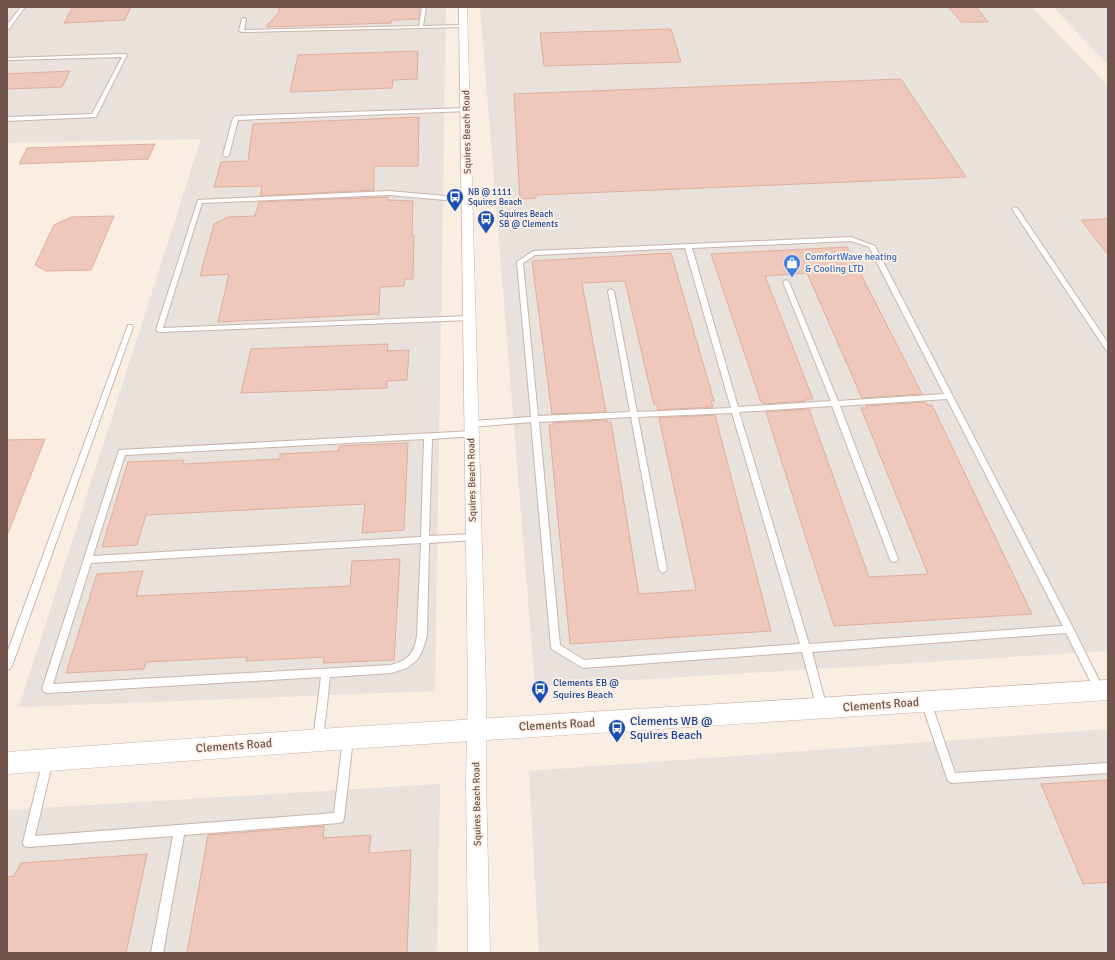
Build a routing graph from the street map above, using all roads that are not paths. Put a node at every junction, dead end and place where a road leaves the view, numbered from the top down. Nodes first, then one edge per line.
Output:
1 (24, 7) edge
2 (424, 7) edge
3 (463, 7) edge
4 (244, 19) dead end
5 (422, 26) junction
6 (464, 26) junction
7 (7, 28) edge
8 (7, 59) edge
9 (466, 110) junction
10 (7, 119) edge
11 (226, 155) dead end
12 (468, 200) junction
13 (1015, 209) dead end
14 (688, 246) junction
15 (786, 282) dead end
16 (611, 291) dead end
17 (469, 318) junction
18 (130, 327) dead end
19 (1108, 348) edge
20 (949, 396) junction
21 (835, 403) junction
22 (735, 410) junction
23 (635, 415) junction
24 (535, 419) junction
25 (472, 429) junction
26 (428, 436) junction
27 (473, 537) junction
28 (425, 540) junction
29 (894, 559) dead end
30 (88, 560) junction
31 (663, 569) dead end
32 (1069, 629) junction
33 (806, 648) junction
34 (7, 666) edge
35 (326, 673) junction
36 (1104, 690) edge
37 (926, 702) junction
38 (822, 709) junction
39 (476, 729) junction
40 (348, 738) junction
41 (318, 740) junction
42 (48, 760) junction
43 (7, 764) edge
44 (1108, 768) edge
45 (178, 831) junction
46 (157, 953) edge
47 (479, 953) edge

1 - 7 lane
2 - 5 lane
3 - 6 street, Squires Beach Road
4 - 5 lane
5 - 6 lane
6 - 9 street, Squires Beach Road
8 - 10 lane
9 - 11 lane
9 - 12 street, Squires Beach Road
12 - 17 street, Squires Beach Road
12 - 17 lane
13 - 19 lane
14 - 20 lane
14 - 22 lane
14 - 24 lane
15 - 21 lane
16 - 23 lane
17 - 25 street, Squires Beach Road
18 - 34 lane
20 - 21 lane
20 - 32 lane
21 - 22 lane
21 - 29 lane
22 - 23 lane
22 - 33 lane
23 - 24 lane
23 - 31 lane
24 - 25 lane
24 - 33 lane
25 - 26 lane
25 - 27 street, Squires Beach Road
26 - 28 lane
26 - 30 lane
27 - 28 lane
27 - 39 street, Squires Beach Road
28 - 30 lane
28 - 35 lane
30 - 35 lane
32 - 33 lane
32 - 36 lane
33 - 38 lane
35 - 41 lane
36 - 37 street, Clements Road
37 - 38 street, Clements Road
37 - 44 lane
38 - 39 street, Clements Road
39 - 40 street, Clements Road
39 - 47 street, Squires Beach Road
40 - 41 street, Clements Road
40 - 45 lane
41 - 42 street, Clements Road
42 - 43 street, Clements Road
42 - 45 lane
45 - 46 lane

